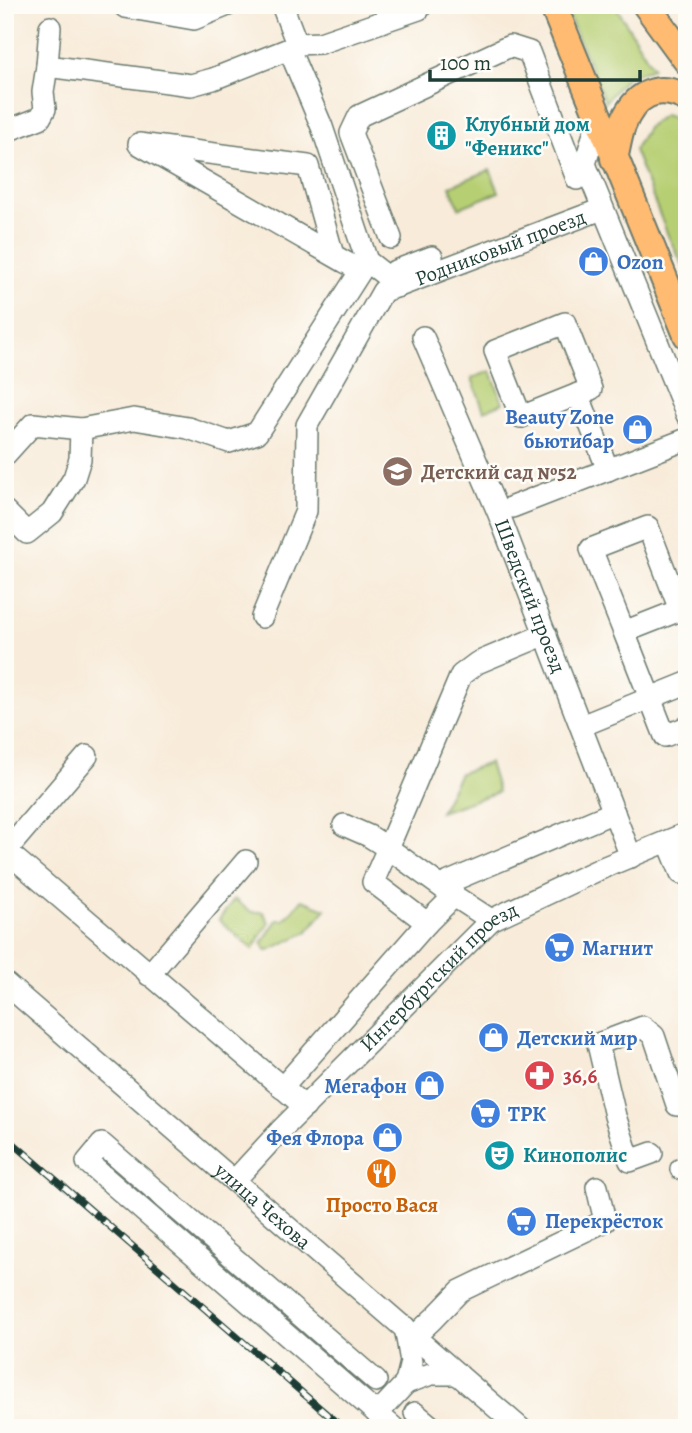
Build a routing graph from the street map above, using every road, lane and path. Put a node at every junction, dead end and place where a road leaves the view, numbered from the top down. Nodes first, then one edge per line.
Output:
1 (125, 5) edge
2 (228, 5) edge
3 (282, 5) edge
4 (553, 5) edge
5 (422, 6) edge
6 (650, 6) edge
7 (50, 27) dead end
8 (293, 46) junction
9 (687, 61) edge
10 (47, 66) junction
11 (687, 98) edge
12 (598, 120) junction
13 (8, 133) edge
14 (614, 159) junction
15 (577, 179) dead end
16 (602, 209) junction
17 (391, 238) dead end
18 (333, 255) junction
19 (432, 257) dead end
20 (363, 265) junction
21 (397, 279) junction
22 (677, 295) edge
23 (687, 335) edge
24 (423, 337) dead end
25 (578, 394) junction
26 (687, 415) edge
27 (82, 429) junction
28 (687, 439) edge
29 (5, 455) edge
30 (608, 470) junction
31 (512, 507) dead end
32 (5, 510) edge
33 (262, 617) dead end
34 (624, 632) junction
35 (547, 634) junction
36 (687, 683) edge
37 (650, 698) junction
38 (581, 726) junction
39 (687, 727) edge
40 (87, 756) dead end
41 (614, 812) junction
42 (344, 825) dead end
43 (677, 837) edge
44 (388, 848) junction
45 (5, 851) edge
46 (631, 857) junction
47 (246, 861) dead end
48 (681, 873) dead end
49 (454, 896) junction
50 (491, 920) junction
51 (428, 923) junction
52 (149, 975) junction
53 (5, 983) edge
54 (282, 1088) junction
55 (687, 1101) edge
56 (305, 1107) junction
57 (652, 1153) dead end
58 (234, 1181) junction
59 (597, 1187) dead end
60 (410, 1332) junction
61 (458, 1374) junction
62 (376, 1381) dead end
63 (406, 1383) junction
64 (415, 1413) dead end
65 (385, 1421) edge
66 (433, 1428) edge
67 (520, 1428) edge

1 - 2 street
3 - 8 street
4 - 12 main road
5 - 8 street
6 - 9 main road
7 - 10 street
8 - 10 street
8 - 20 street
10 - 13 street
11 - 14 main road
12 - 14 main road
12 - 16 street
14 - 22 main road
15 - 17 street
16 - 21 street, Родниковый проезд
16 - 26 street
18 - 18 street
18 - 20 street
19 - 21 street
20 - 21 street
20 - 27 street
21 - 33 street
22 - 23 main road
24 - 35 street, Шведский проезд
25 - 25 street
25 - 30 street
27 - 29 street
27 - 32 street
28 - 30 street
30 - 31 street
34 - 34 street
34 - 37 street
35 - 38 street, Шведский проезд
35 - 44 street
36 - 37 street
37 - 38 street
37 - 39 street
38 - 41 street, Шведский проезд
40 - 45 street
41 - 46 street, Шведский проезд
41 - 49 street
42 - 44 street
43 - 46 street, Ингербургский проезд
43 - 48 street
44 - 49 street
44 - 51 street
45 - 52 street
46 - 50 street, Ингербургский проезд
47 - 52 street
49 - 50 street
49 - 51 street
50 - 56 street, Ингербургский проезд
51 - 54 street
52 - 54 street
53 - 58 street, улица Чехова
54 - 56 street
55 - 57 street
56 - 58 street, Ингербургский проезд
58 - 60 street, улица Чехова
59 - 60 street
60 - 61 street, улица Чехова
60 - 63 street
61 - 63 street
61 - 67 street, улица Чехова
62 - 65 street
63 - 65 street
64 - 66 street

